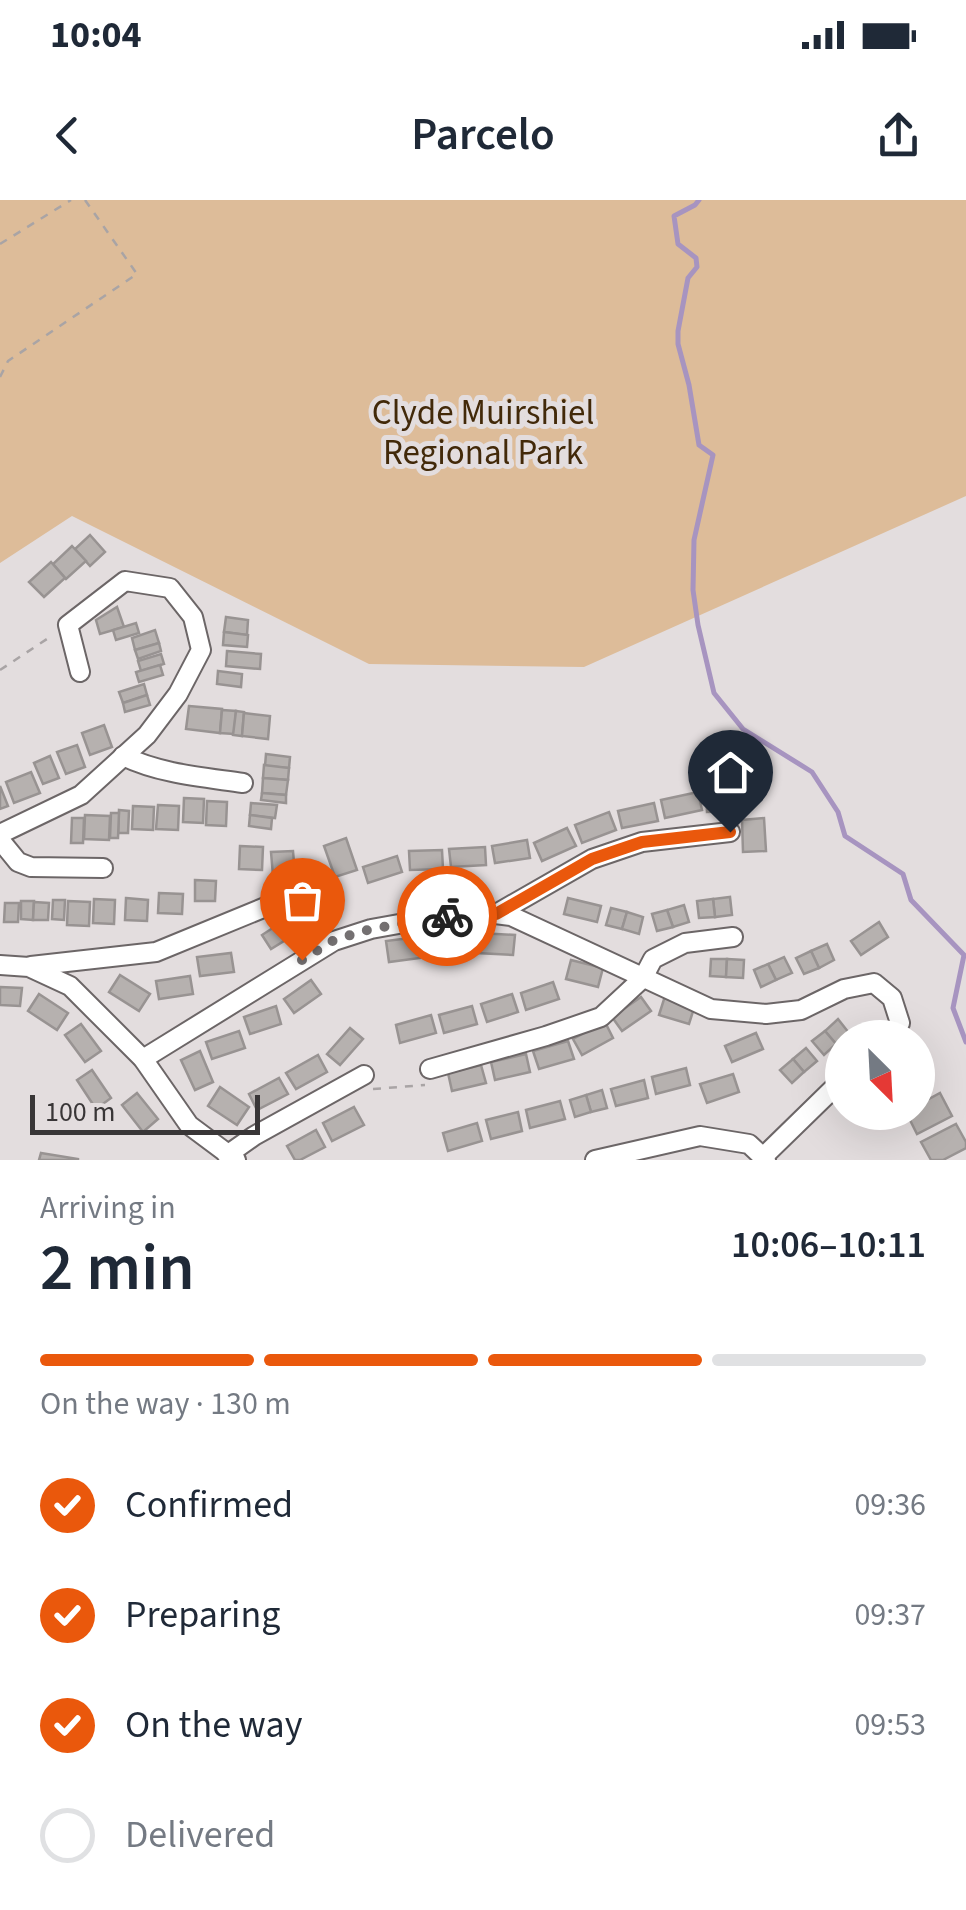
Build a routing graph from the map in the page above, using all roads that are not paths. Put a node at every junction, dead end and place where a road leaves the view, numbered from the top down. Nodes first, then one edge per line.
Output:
1 (80, 672) dead end
2 (123, 756) junction
3 (243, 783) dead end
4 (730, 832) dead end
5 (0, 837) edge
6 (103, 868) dead end
7 (284, 899) dead end
8 (496, 914) junction
9 (733, 937) dead end
10 (0, 965) edge
11 (29, 967) junction
12 (643, 978) junction
13 (899, 1020) edge
14 (143, 1060) junction
15 (430, 1070) road end
16 (364, 1075) road end
17 (825, 1097) edge
18 (232, 1157) edge
19 (765, 1158) edge
20 (595, 1160) edge

1 - 2 street
2 - 3 street
2 - 5 street
4 - 8 street
5 - 6 street
7 - 11 street
8 - 12 street
8 - 14 street
9 - 12 street
10 - 11 street
11 - 14 street
12 - 13 street
12 - 15 street
14 - 18 street
16 - 18 street
17 - 19 street
19 - 20 street

